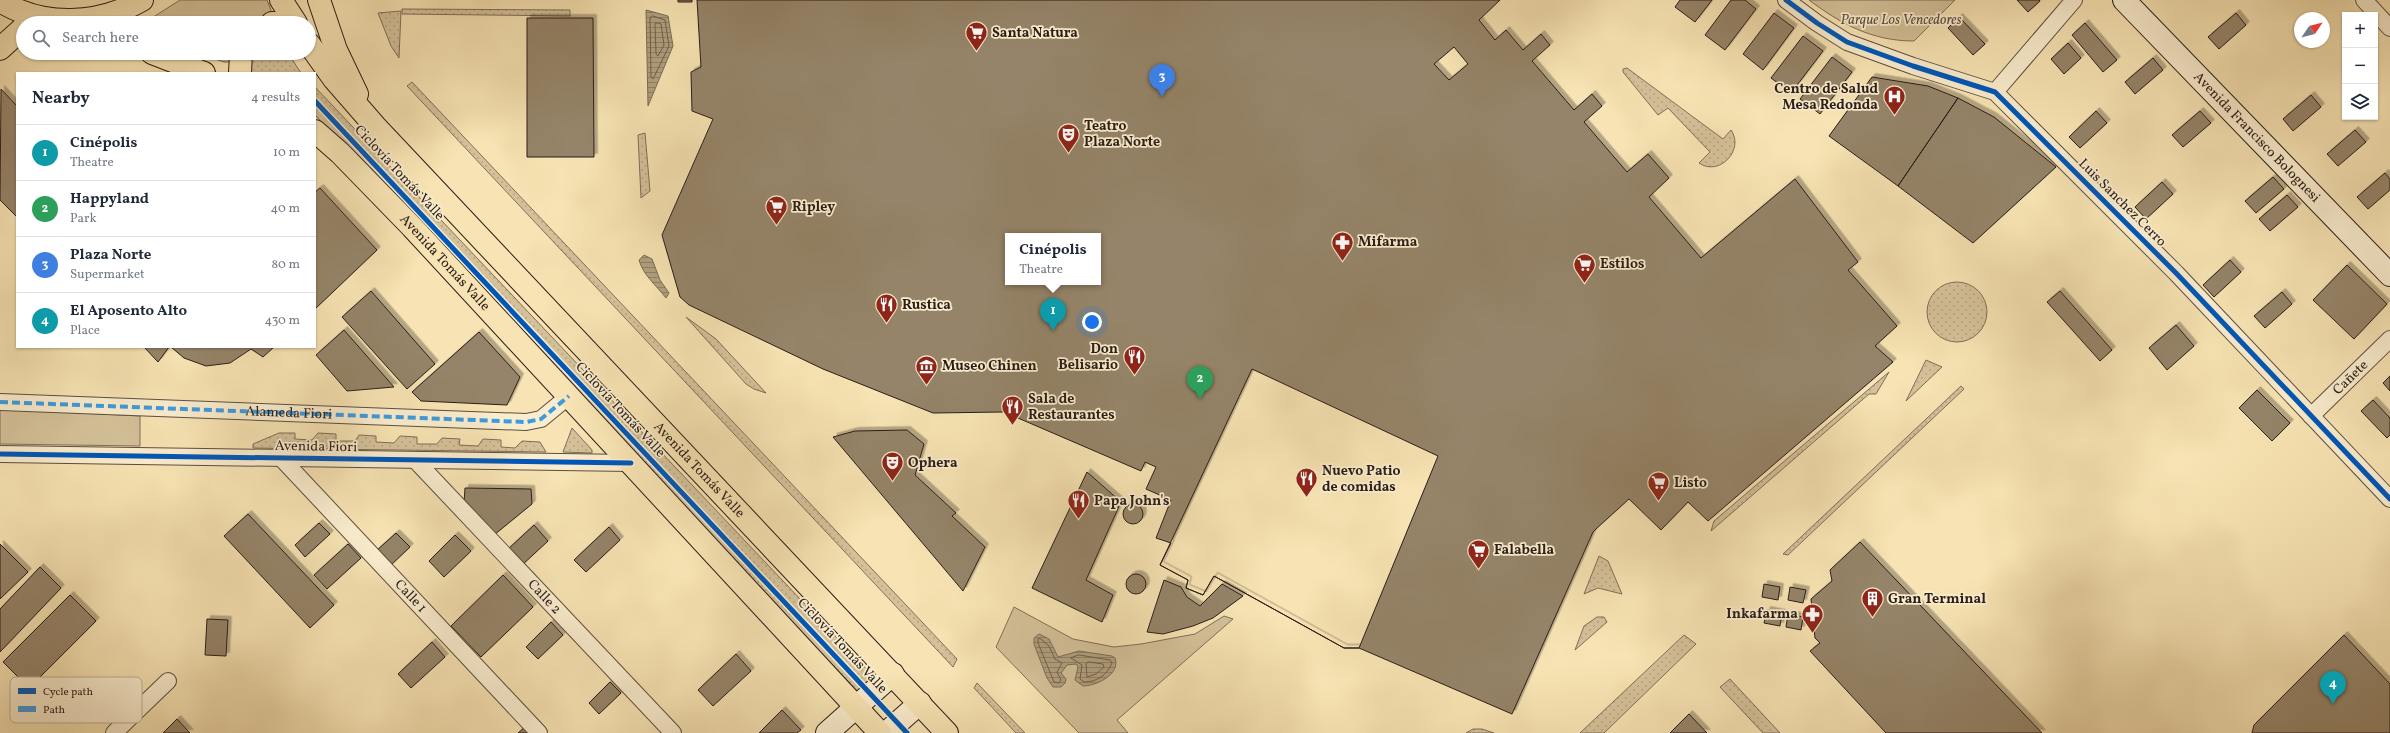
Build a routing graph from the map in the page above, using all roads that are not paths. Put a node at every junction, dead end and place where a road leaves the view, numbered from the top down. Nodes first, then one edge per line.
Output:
1 (142, 0) edge
2 (281, 0) edge
3 (319, 0) edge
4 (1786, 0) edge
5 (2074, 0) edge
6 (2124, 0) edge
7 (2364, 0) edge
8 (0, 1) edge
9 (21, 16) edge
10 (102, 16) edge
11 (291, 16) edge
12 (2390, 28) edge
13 (16, 34) edge
14 (0, 49) edge
15 (316, 54) edge
16 (170, 60) edge
17 (241, 60) edge
18 (201, 72) edge
19 (240, 72) edge
20 (1995, 92) junction
21 (375, 126) junction
22 (316, 132) edge
23 (2390, 275) edge
24 (2390, 339) edge
25 (569, 396) junction
26 (0, 402) edge
27 (2311, 416) junction
28 (0, 454) edge
29 (282, 459) junction
30 (416, 461) junction
31 (632, 463) junction
32 (2390, 499) edge
33 (893, 674) junction
34 (168, 681) dead end
35 (920, 703) junction
36 (142, 706) edge
37 (856, 707) junction
38 (124, 723) edge
39 (114, 733) edge
40 (539, 733) edge
41 (673, 733) edge
42 (827, 733) edge
43 (880, 733) edge
44 (886, 733) edge
45 (947, 733) edge

1 - 10 main road
2 - 11 main road
3 - 21 main road
4 - 20 street, Luis Sanchez Cerro
5 - 20 street
6 - 23 street, Avenida Francisco Bolognesi
7 - 12 street
8 - 9 main road
13 - 14 main road
15 - 21 main road, Avenida Tomás Valle
16 - 18 main road
17 - 19 main road
20 - 27 street, Luis Sanchez Cerro
21 - 33 main road, Avenida Tomás Valle
22 - 25 main road, Avenida Tomás Valle
24 - 27 street, Cañete
25 - 26 street, Alameda Fiori
25 - 31 main road, Avenida Tomás Valle
27 - 32 street, Luis Sanchez Cerro
28 - 29 street, Avenida Fiori
29 - 30 street, Avenida Fiori
29 - 40 street, Calle 1
30 - 31 street, Avenida Fiori
30 - 41 street, Calle 2
31 - 37 main road, Avenida Tomás Valle
33 - 35 main road, Avenida Tomás Valle
33 - 37 street
34 - 36 street
35 - 44 street
35 - 45 main road, Avenida Tomás Valle
37 - 42 street
37 - 43 main road, Avenida Tomás Valle
38 - 39 street

